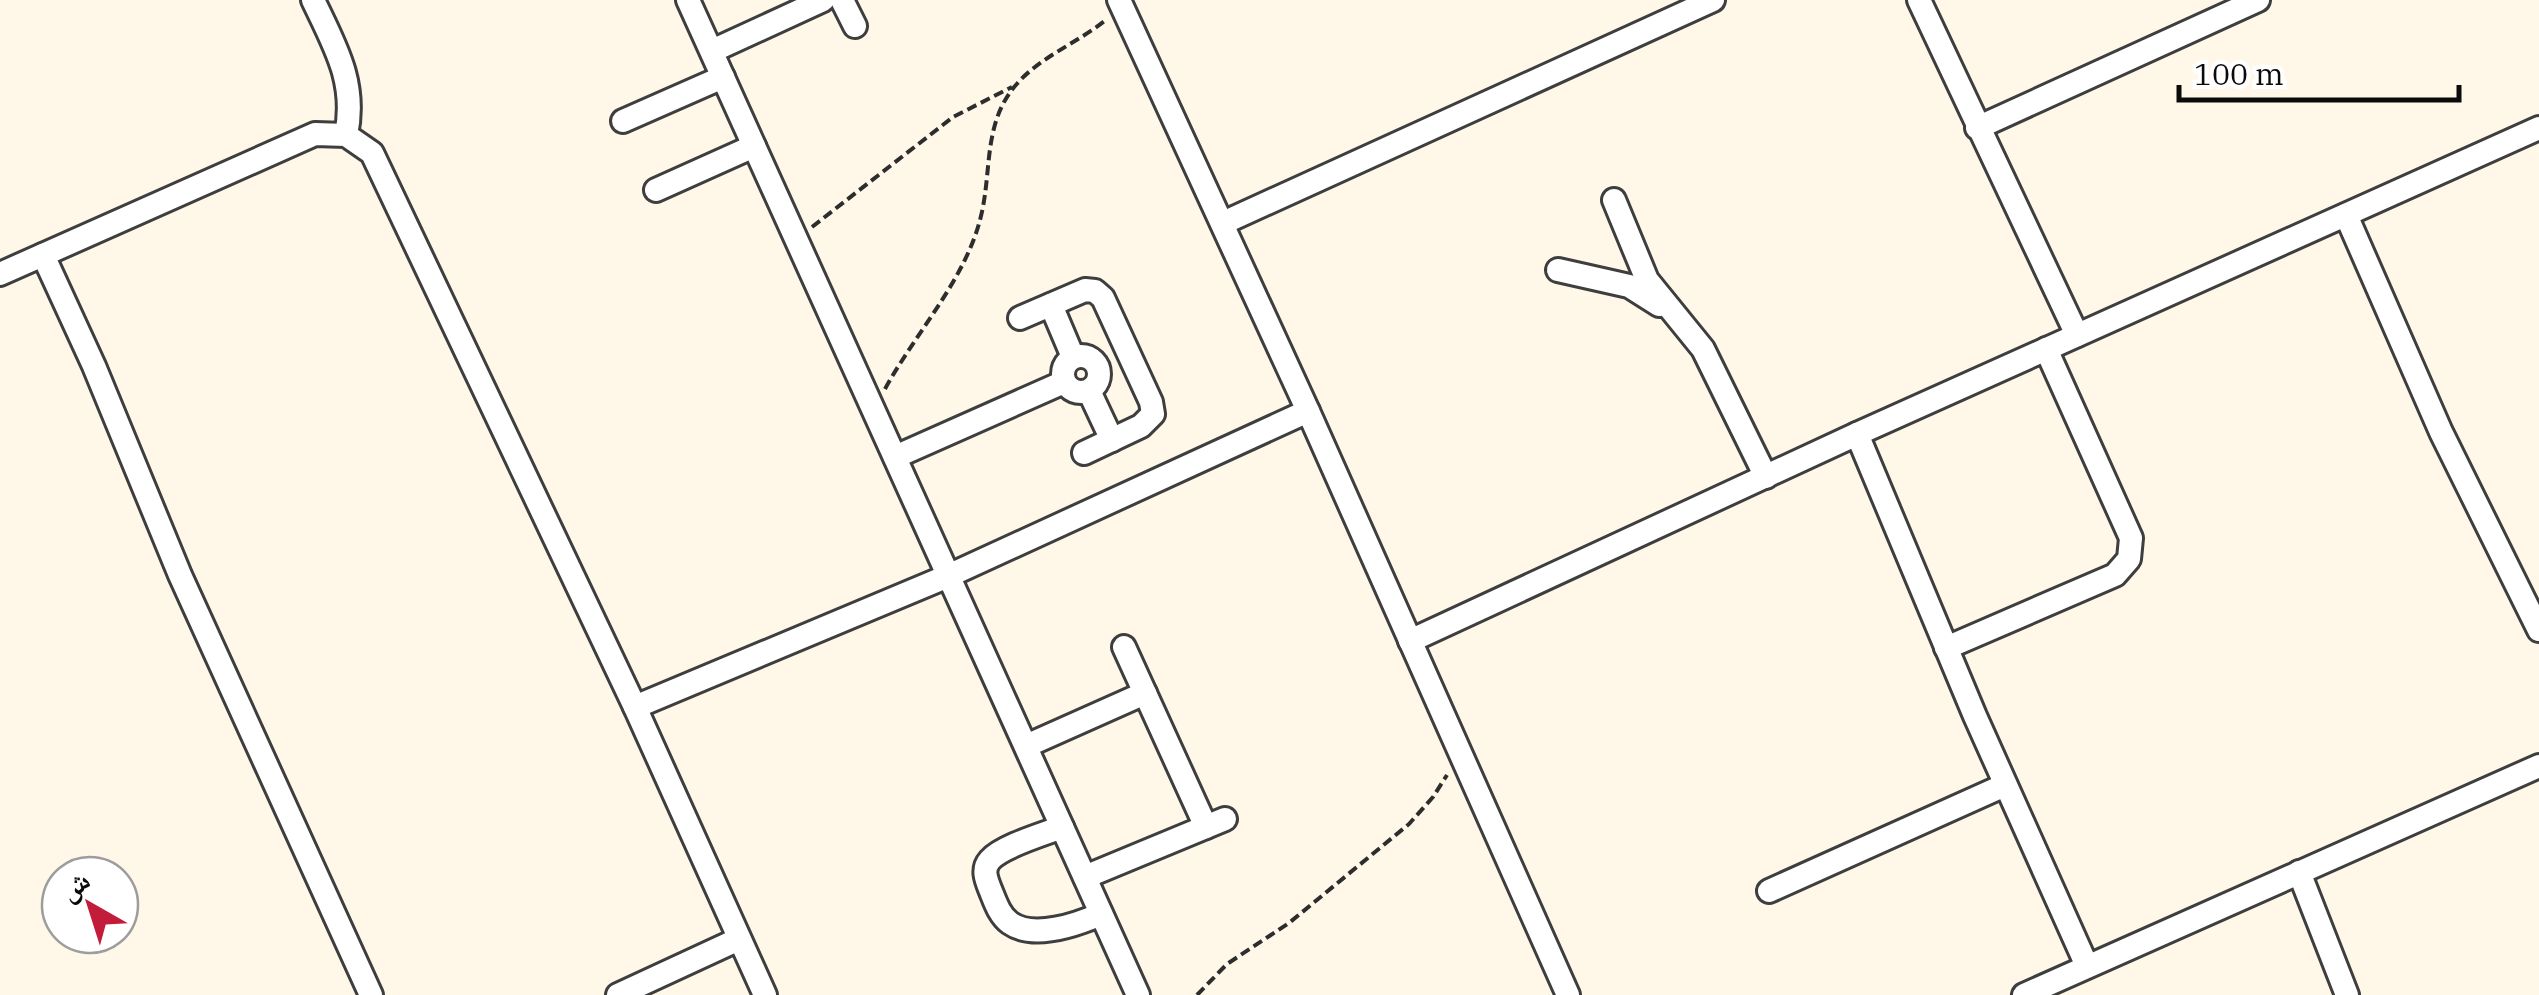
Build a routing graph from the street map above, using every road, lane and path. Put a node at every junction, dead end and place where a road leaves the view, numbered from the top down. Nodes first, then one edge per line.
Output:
1 (313, 0) edge
2 (688, 0) edge
3 (823, 0) edge
4 (842, 0) edge
5 (1714, 0) edge
6 (1919, 0) edge
7 (2258, 0) edge
8 (1120, 2) edge
9 (855, 26) dead end
10 (712, 51) junction
11 (724, 77) junction
12 (1014, 86) junction
13 (624, 122) dead end
14 (1977, 128) junction
15 (2539, 128) edge
16 (346, 135) junction
17 (754, 146) junction
18 (656, 190) dead end
19 (1614, 200) dead end
20 (2346, 215) junction
21 (1223, 223) junction
22 (796, 239) junction
23 (43, 254) junction
24 (1558, 270) dead end
25 (0, 274) edge
26 (1051, 305) junction
27 (1020, 318) dead end
28 (1678, 319) junction
29 (2077, 335) junction
30 (2046, 349) junction
31 (1128, 352) junction
32 (1073, 357) junction
33 (1098, 366) junction
34 (1064, 382) junction
35 (1089, 391) junction
36 (874, 411) junction
37 (1308, 411) junction
38 (1857, 434) junction
39 (1112, 440) junction
40 (1084, 453) dead end
41 (895, 457) junction
42 (1766, 477) junction
43 (948, 576) junction
44 (2539, 630) edge
45 (1410, 641) junction
46 (1124, 647) dead end
47 (1946, 648) junction
48 (1145, 693) junction
49 (635, 708) junction
50 (1026, 746) junction
51 (1459, 750) junction
52 (2539, 766) edge
53 (2005, 785) junction
54 (1062, 827) junction
55 (2298, 872) junction
56 (1085, 877) junction
57 (1769, 891) dead end
58 (1101, 914) junction
59 (740, 939) junction
60 (2087, 966) junction
61 (371, 995) edge
62 (618, 995) edge
63 (764, 995) edge
64 (1138, 995) edge
65 (1198, 995) edge
66 (1568, 995) edge
67 (2024, 995) edge
68 (2346, 995) edge

1 - 16 street
2 - 10 street
3 - 10 street
4 - 9 street
5 - 21 street
6 - 14 street
7 - 14 street
8 - 12 path
8 - 21 street
10 - 11 street
11 - 13 street
11 - 17 street
12 - 22 path
12 - 36 path
14 - 29 street
15 - 20 street
16 - 23 street
16 - 49 street
17 - 18 street
17 - 22 street
19 - 28 street
20 - 29 street
20 - 44 street
21 - 37 street
22 - 36 street
23 - 25 street
23 - 61 street
24 - 28 street
26 - 27 street
26 - 31 street
26 - 32 street
28 - 42 street
29 - 30 street
30 - 38 street
30 - 47 street
31 - 33 street
31 - 39 street
32 - 33 street
32 - 34 street
33 - 35 street
34 - 35 street
34 - 41 street
35 - 39 street
36 - 41 street
37 - 43 street
37 - 45 street
38 - 42 street
38 - 47 street
39 - 40 street
41 - 43 street
42 - 45 street
43 - 49 street
43 - 50 street
45 - 51 street
46 - 48 street
47 - 53 street
48 - 50 street
48 - 56 street
49 - 59 street
50 - 54 street
51 - 65 path
51 - 66 street
52 - 55 street
53 - 57 street
53 - 60 street
54 - 56 street
54 - 58 street
55 - 60 street
55 - 68 street
56 - 58 street
58 - 64 street
59 - 62 street
59 - 63 street
60 - 67 street

